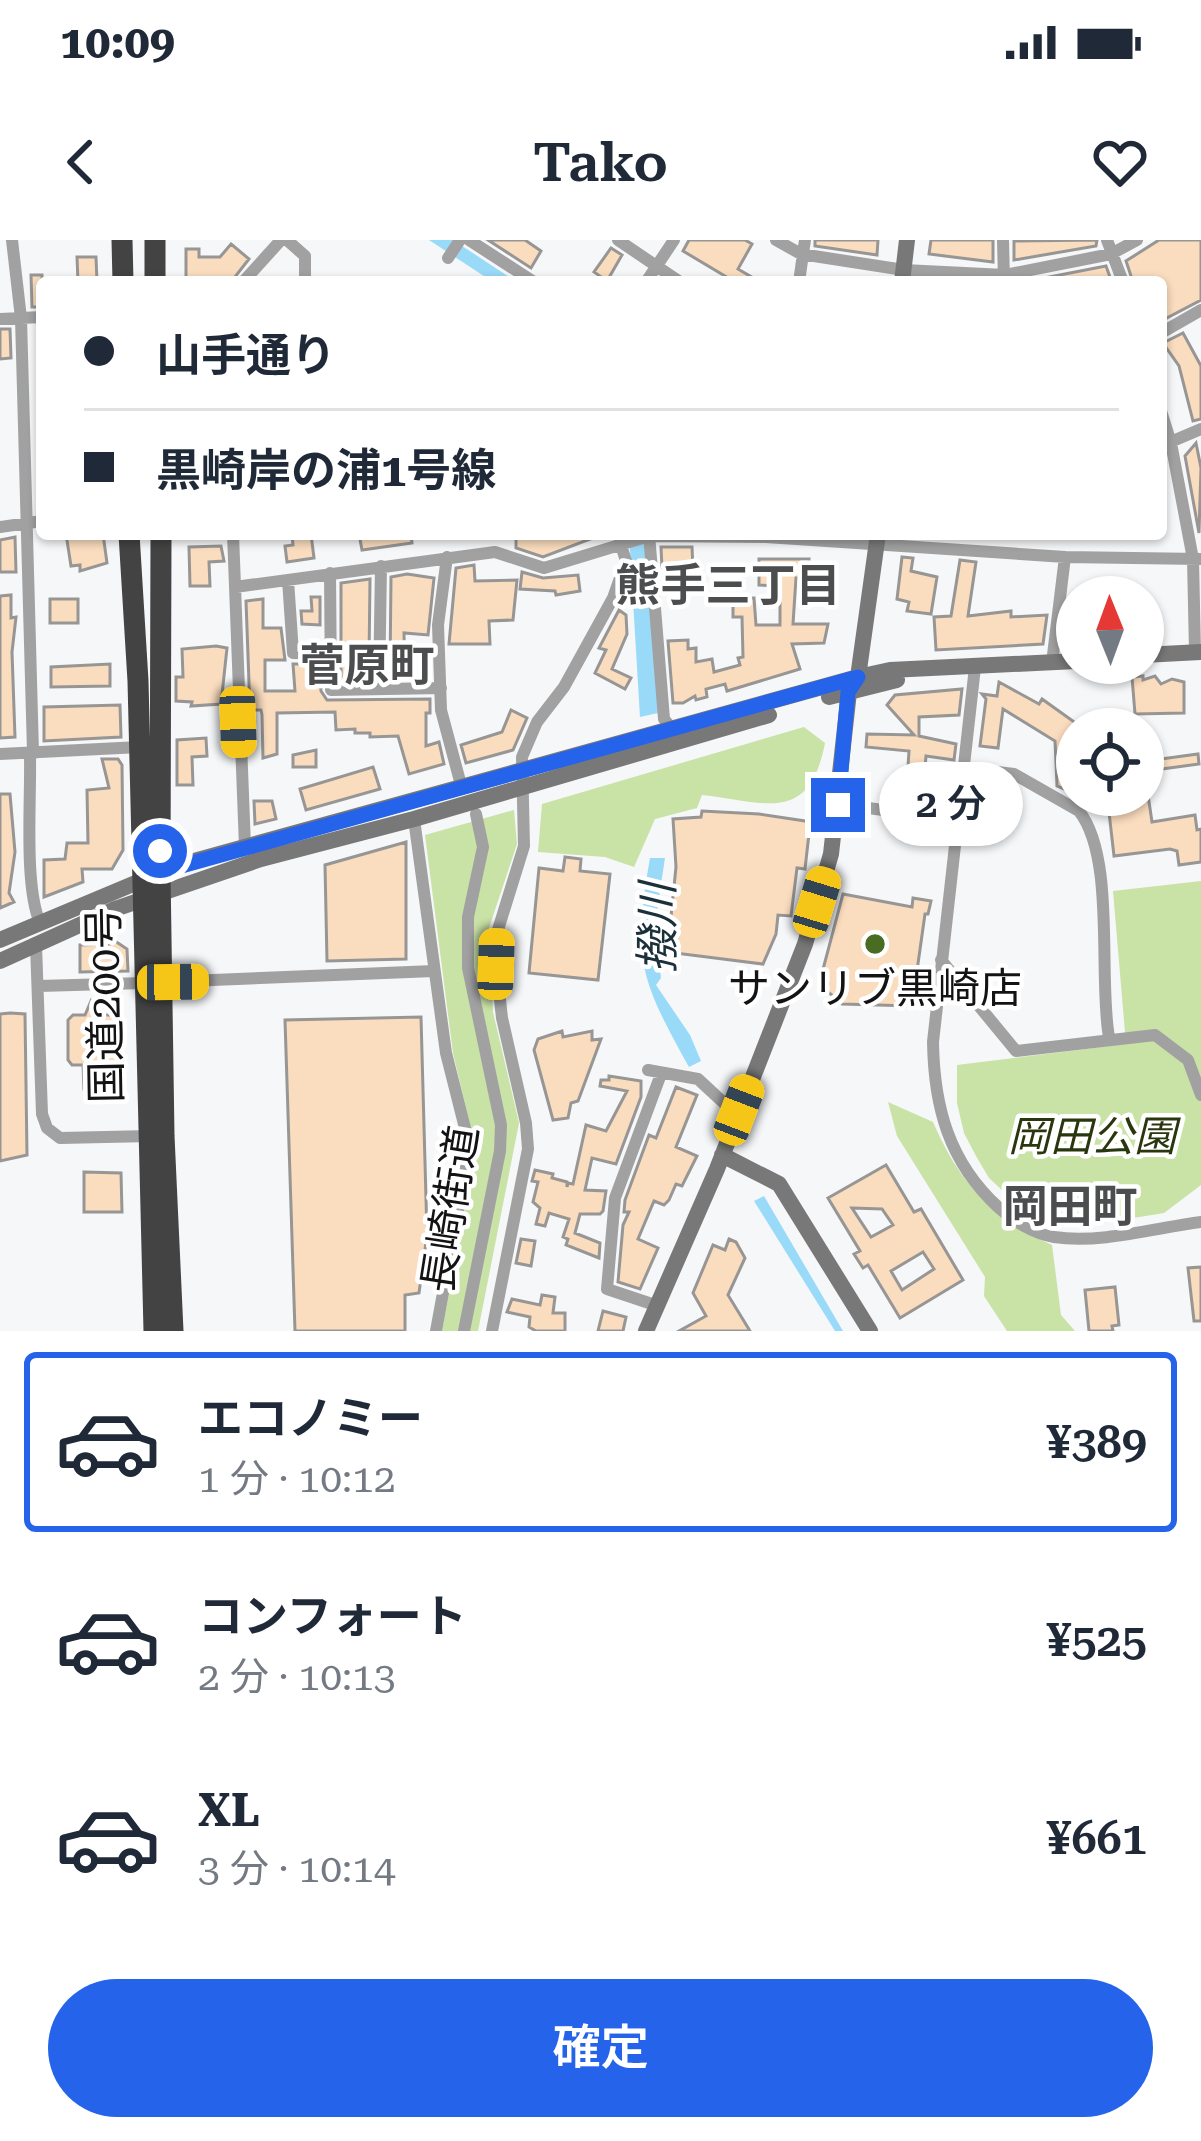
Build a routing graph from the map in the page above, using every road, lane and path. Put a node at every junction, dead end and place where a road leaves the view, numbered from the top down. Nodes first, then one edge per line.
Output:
1 (12, 240) edge
2 (122, 240) edge
3 (154, 240) edge
4 (284, 240) edge
5 (618, 240) edge
6 (674, 240) edge
7 (776, 240) edge
8 (907, 240) edge
9 (1003, 240) edge
10 (1137, 240) edge
11 (462, 241) edge
12 (803, 247) edge
13 (1109, 247) edge
14 (448, 258) dead end
15 (656, 267) junction
16 (123, 276) edge
17 (155, 276) edge
18 (249, 276) edge
19 (305, 276) edge
20 (523, 276) edge
21 (650, 276) edge
22 (670, 276) edge
23 (903, 276) edge
24 (1004, 276) edge
25 (1014, 276) edge
26 (1121, 276) edge
27 (1201, 310) edge
28 (36, 317) edge
29 (21, 318) junction
30 (0, 319) edge
31 (1167, 330) edge
32 (1201, 429) edge
33 (1167, 444) edge
34 (1167, 448) edge
35 (34, 522) edge
36 (0, 527) edge
37 (129, 540) edge
38 (161, 540) edge
39 (233, 540) edge
40 (628, 540) edge
41 (649, 540) edge
42 (878, 540) edge
43 (620, 542) junction
44 (1065, 556) junction
45 (447, 557) junction
46 (1197, 559) edge
47 (381, 566) junction
48 (330, 573) junction
49 (288, 580) junction
50 (235, 587) junction
51 (1198, 652) edge
52 (332, 654) junction
53 (1164, 654) edge
54 (1052, 663) junction
55 (1056, 663) edge
56 (975, 667) junction
57 (853, 684) junction
58 (441, 688) junction
59 (379, 689) junction
60 (673, 730) junction
61 (140, 747) junction
62 (33, 752) junction
63 (0, 754) edge
64 (963, 768) junction
65 (525, 777) junction
66 (460, 785) junction
67 (838, 805) junction
68 (476, 814) dead end
69 (413, 819) junction
70 (956, 820) junction
71 (245, 847) junction
72 (151, 886) junction
73 (40, 923) junction
74 (0, 940) edge
75 (36, 945) junction
76 (941, 960) junction
77 (0, 961) edge
78 (434, 971) junction
79 (154, 983) junction
80 (39, 986) junction
81 (1109, 1037) junction
82 (1201, 1095) edge
83 (739, 1110) junction
84 (155, 1136) junction
85 (722, 1155) junction
86 (1201, 1222) edge
87 (655, 1305) junction
88 (649, 1329) edge
89 (154, 1331) edge
90 (173, 1331) edge
91 (436, 1331) edge
92 (464, 1331) edge
93 (492, 1331) edge
94 (870, 1331) edge

1 - 29 street
2 - 16 highway
3 - 17 highway
4 - 18 street
4 - 19 street
5 - 15 street
6 - 15 street
7 - 12 street
8 - 23 street
9 - 24 street
10 - 13 street
11 - 14 street
11 - 20 street
12 - 23 street
13 - 25 street
13 - 26 street
15 - 21 street
15 - 22 street
27 - 31 street
28 - 29 street
29 - 30 street
29 - 35 street
32 - 33 street
34 - 46 street
35 - 36 street
35 - 62 street
37 - 61 highway, 国道200号
38 - 72 highway, 国道200号
39 - 50 street
40 - 43 street
41 - 60 street
42 - 44 street
42 - 57 street
43 - 45 street
43 - 65 street
44 - 46 street
44 - 54 street
45 - 47 street
45 - 58 street
46 - 51 street
47 - 48 street
47 - 59 street
48 - 49 street
48 - 52 street
49 - 50 street
49 - 52 street
50 - 71 street
51 - 53 street
52 - 59 street
54 - 55 street
54 - 56 street
56 - 57 street
56 - 64 street
57 - 60 street
57 - 65 street
57 - 67 street
58 - 59 street
58 - 66 street
60 - 65 street
61 - 62 street
61 - 72 highway, 国道200号
62 - 63 street
62 - 73 street
64 - 70 street
64 - 81 street
65 - 66 street
65 - 69 street
65 - 93 street
66 - 71 street
67 - 70 street
67 - 83 street
68 - 92 street, 長崎街道
69 - 72 street
69 - 78 street
70 - 76 street
71 - 72 street
72 - 73 street
72 - 75 street
72 - 79 highway, 国道200号
73 - 74 street
75 - 77 street
75 - 80 street
76 - 81 street
76 - 86 street
78 - 79 street
78 - 91 street
79 - 80 street
79 - 84 highway, 国道200号
80 - 84 street
81 - 82 street
83 - 85 street
83 - 87 street
84 - 89 highway, 国道200号
84 - 90 highway, 国道200号
85 - 87 street
85 - 94 street
87 - 88 street

